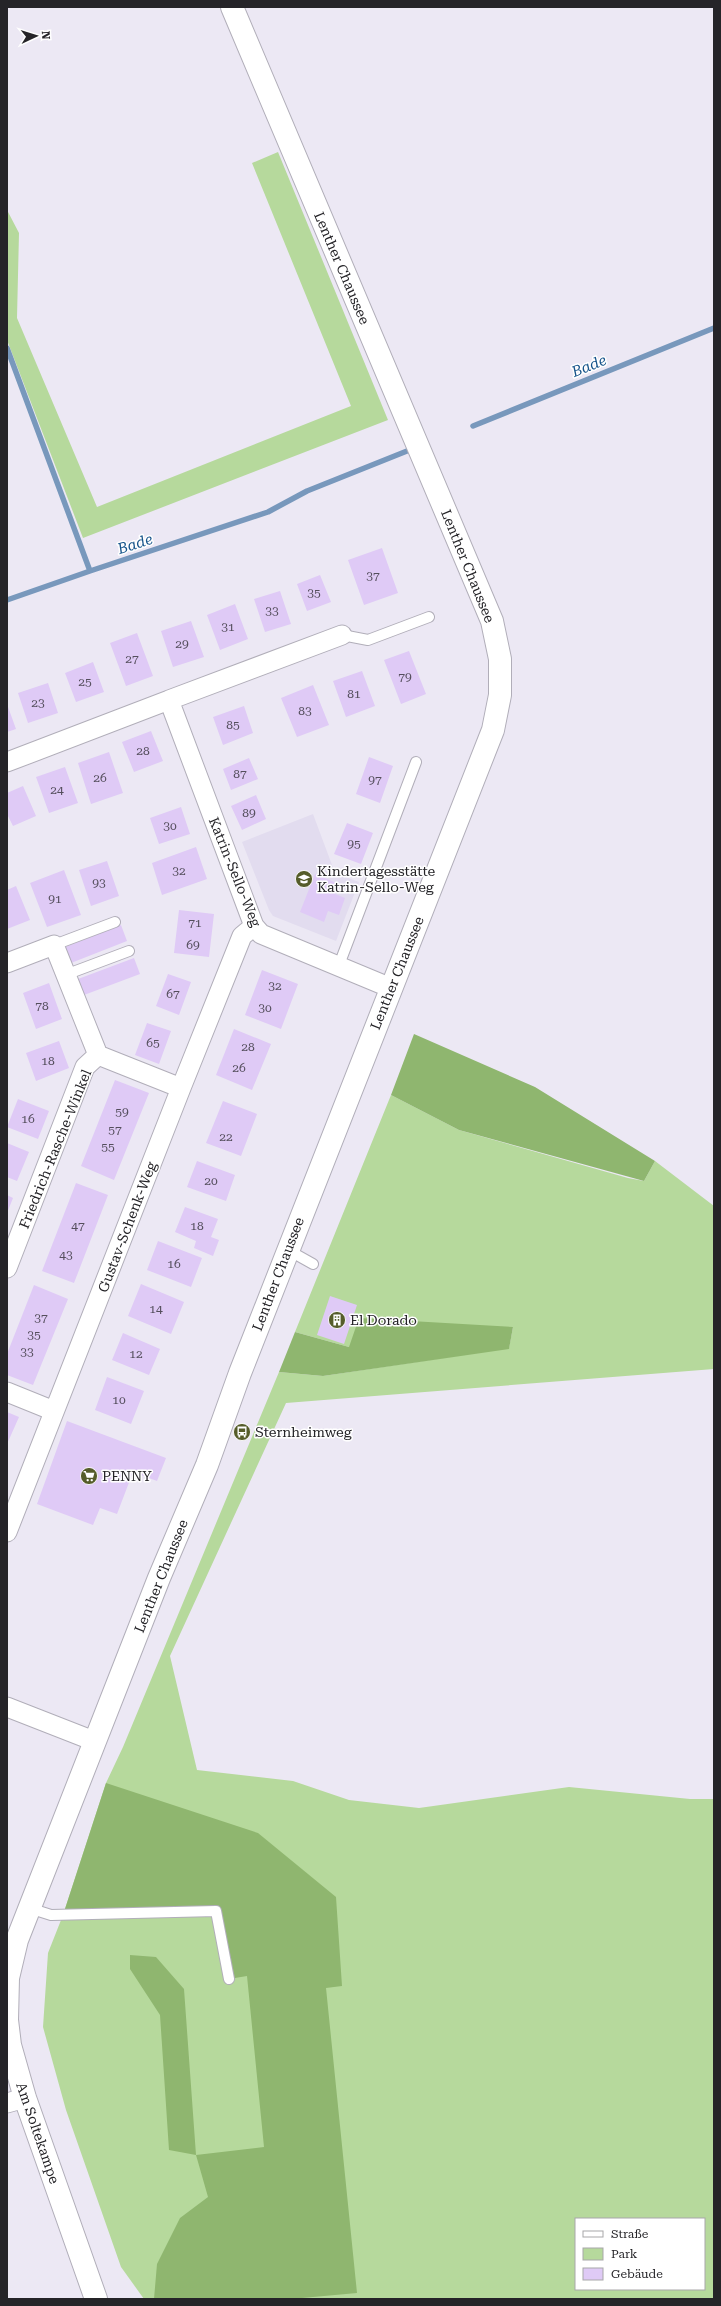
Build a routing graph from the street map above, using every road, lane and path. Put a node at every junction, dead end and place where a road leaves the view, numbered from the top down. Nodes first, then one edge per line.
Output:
1 (232, 7) edge
2 (429, 617) dead end
3 (342, 635) joint
4 (169, 700) junction
5 (7, 762) edge
6 (416, 762) dead end
7 (115, 922) dead end
8 (254, 926) junction
9 (54, 945) junction
10 (129, 951) dead end
11 (7, 963) edge
12 (338, 965) junction
13 (66, 975) junction
14 (391, 988) junction
15 (98, 1055) junction
16 (181, 1088) junction
17 (288, 1250) junction
18 (313, 1264) dead end
19 (7, 1268) edge
20 (7, 1392) edge
21 (54, 1411) junction
22 (7, 1532) edge
23 (7, 1707) edge
24 (94, 1741) junction
25 (29, 1908) junction
26 (17, 1940) joint
27 (229, 1979) dead end
28 (16, 2100) edge
29 (96, 2299) edge

1 - 14 street, Lenther Chaussee
2 - 3 lane
3 - 4 street
4 - 5 street
4 - 8 street, Katrin-Sello-Weg
6 - 12 lane
7 - 9 lane
8 - 12 street, Katrin-Sello-Weg
8 - 16 street, Gustav-Schenk-Weg
9 - 11 street
9 - 13 street, Friedrich-Rasche-Winkel
10 - 13 lane
12 - 14 street, Katrin-Sello-Weg
13 - 15 street, Friedrich-Rasche-Winkel
14 - 17 street, Lenther Chaussee
15 - 16 street, Friedrich-Rasche-Winkel
15 - 19 street, Friedrich-Rasche-Winkel
16 - 21 street, Gustav-Schenk-Weg
17 - 18 lane
17 - 24 street, Lenther Chaussee
20 - 21 street
21 - 22 street, Gustav-Schenk-Weg
23 - 24 street
24 - 25 street, Lenther Chaussee
25 - 26 street, Lenther Chaussee
25 - 27 lane
26 - 28 street, Am Soltekampe
28 - 29 street, Am Soltekampe

